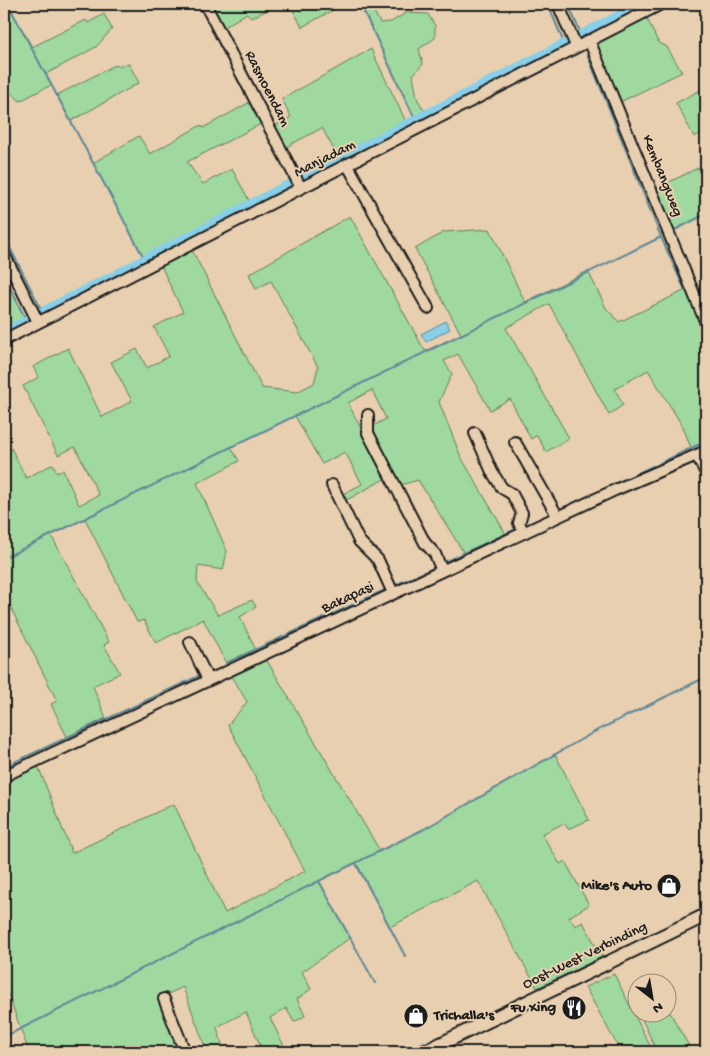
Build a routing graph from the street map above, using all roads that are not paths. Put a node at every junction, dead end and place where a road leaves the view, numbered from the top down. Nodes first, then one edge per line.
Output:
1 (205, 4) edge
2 (558, 4) edge
3 (661, 4) edge
4 (589, 40) junction
5 (576, 46) junction
6 (347, 164) junction
7 (300, 188) junction
8 (4, 254) edge
9 (428, 308) dead end
10 (38, 322) junction
11 (706, 323) edge
12 (4, 340) edge
13 (368, 415) dead end
14 (475, 433) dead end
15 (515, 442) dead end
16 (702, 454) edge
17 (706, 472) edge
18 (332, 485) dead end
19 (558, 517) junction
20 (524, 533) junction
21 (442, 571) junction
22 (393, 593) junction
23 (190, 642) dead end
24 (208, 680) junction
25 (4, 776) edge
26 (706, 915) edge
27 (164, 999) dead end
28 (185, 1052) edge
29 (424, 1052) edge

1 - 7 street, Rasmoendam
2 - 5 street
3 - 4 street, Manjadam
4 - 5 street, Manjadam
4 - 11 street, Kembangweg
5 - 6 street, Manjadam
6 - 7 street, Manjadam
6 - 9 street
7 - 10 street, Manjadam
8 - 10 street
10 - 12 street, Manjadam
13 - 21 street
14 - 20 street
15 - 19 street
16 - 17 street
16 - 19 street, Bakapasi
18 - 22 street
19 - 20 street, Bakapasi
20 - 21 street, Bakapasi
21 - 22 street, Bakapasi
22 - 24 street, Bakapasi
23 - 24 street
24 - 25 street, Bakapasi
26 - 29 main road, Oost-West Verbinding
27 - 28 street

